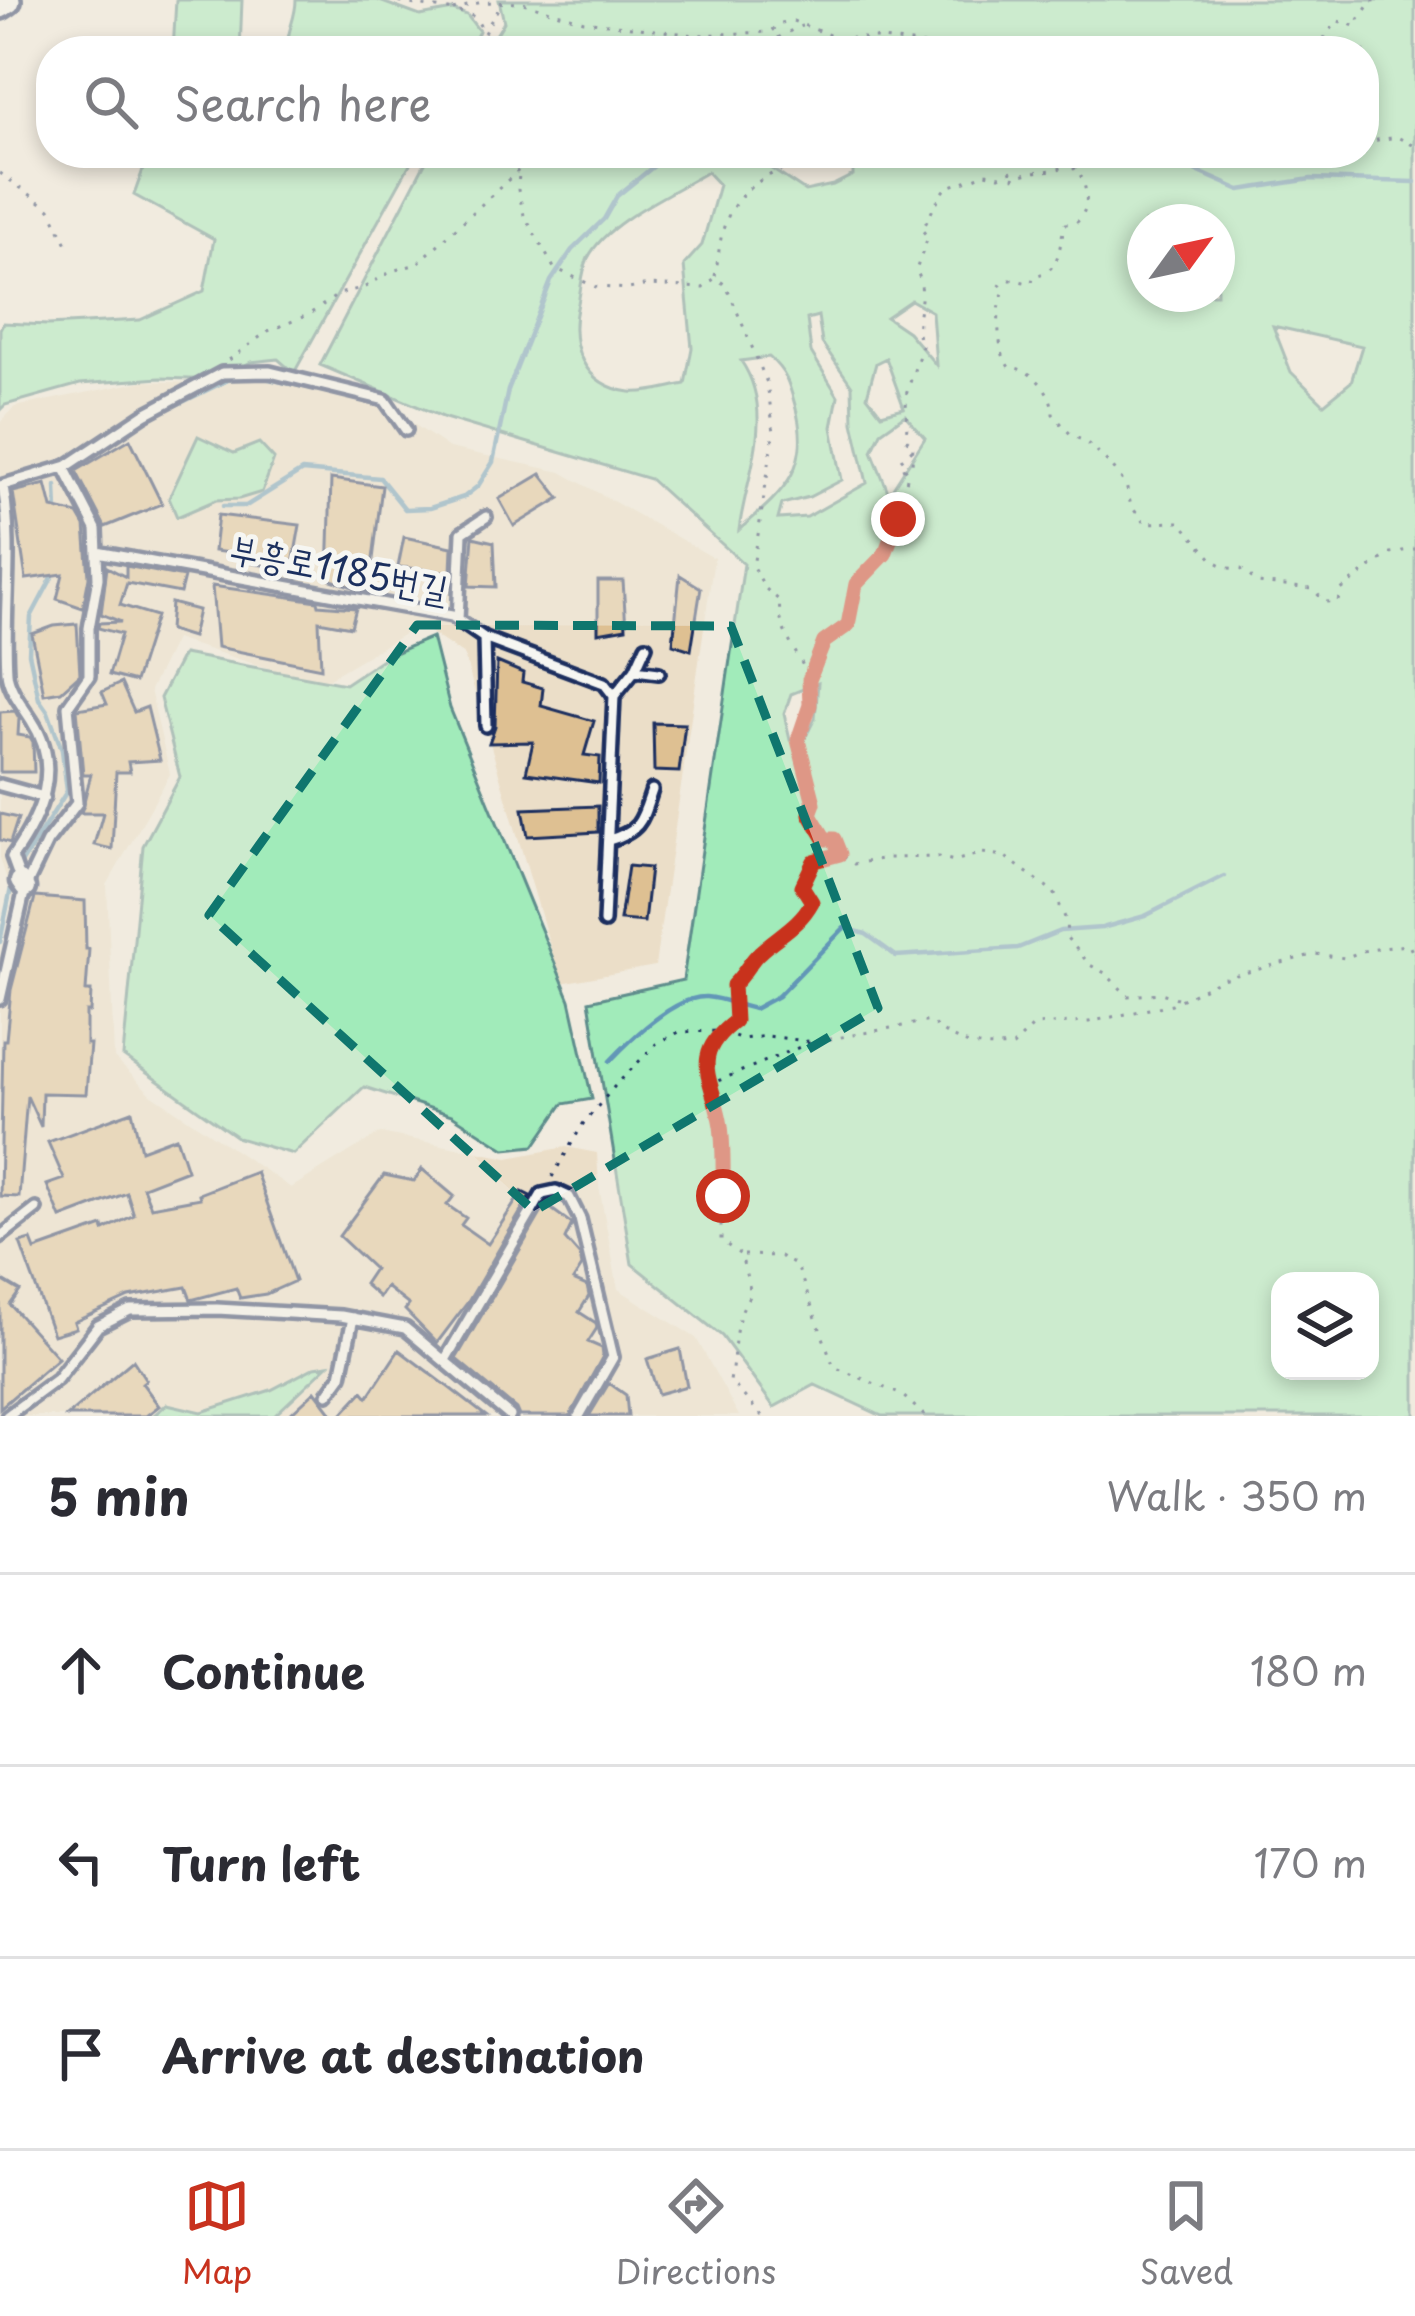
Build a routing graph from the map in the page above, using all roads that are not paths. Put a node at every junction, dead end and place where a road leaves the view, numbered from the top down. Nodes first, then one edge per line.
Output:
1 (406, 430) dead end
2 (64, 467) junction
3 (2, 486) edge
4 (486, 517) dead end
5 (97, 552) junction
6 (458, 620) junction
7 (484, 638) junction
8 (646, 646) dead end
9 (3, 669) edge
10 (635, 670) junction
11 (659, 673) dead end
12 (614, 696) junction
13 (486, 726) dead end
14 (0, 785) edge
15 (652, 790) dead end
16 (44, 797) junction
17 (609, 840) junction
18 (22, 885) junction
19 (604, 922) dead end
20 (0, 999) edge
21 (36, 1209) dead end
22 (0, 1237) edge
23 (353, 1318) junction
24 (445, 1360) junction
25 (328, 1394) dead end
26 (7, 1416) edge
27 (510, 1416) edge
28 (579, 1416) edge

1 - 2 lane
2 - 3 lane
2 - 5 lane
3 - 9 lane
4 - 6 lane
5 - 6 lane, 부흥로1185번길
5 - 18 lane
6 - 7 lane, 부흥로1185번길
7 - 12 lane, 부흥로1185번길
7 - 13 lane
8 - 10 lane
9 - 16 lane
10 - 11 lane
10 - 12 lane
12 - 17 lane
14 - 16 lane
15 - 17 lane
16 - 18 lane
17 - 19 lane
18 - 20 lane
21 - 22 lane
23 - 24 lane
23 - 25 lane
23 - 26 lane
24 - 27 lane
24 - 28 lane

